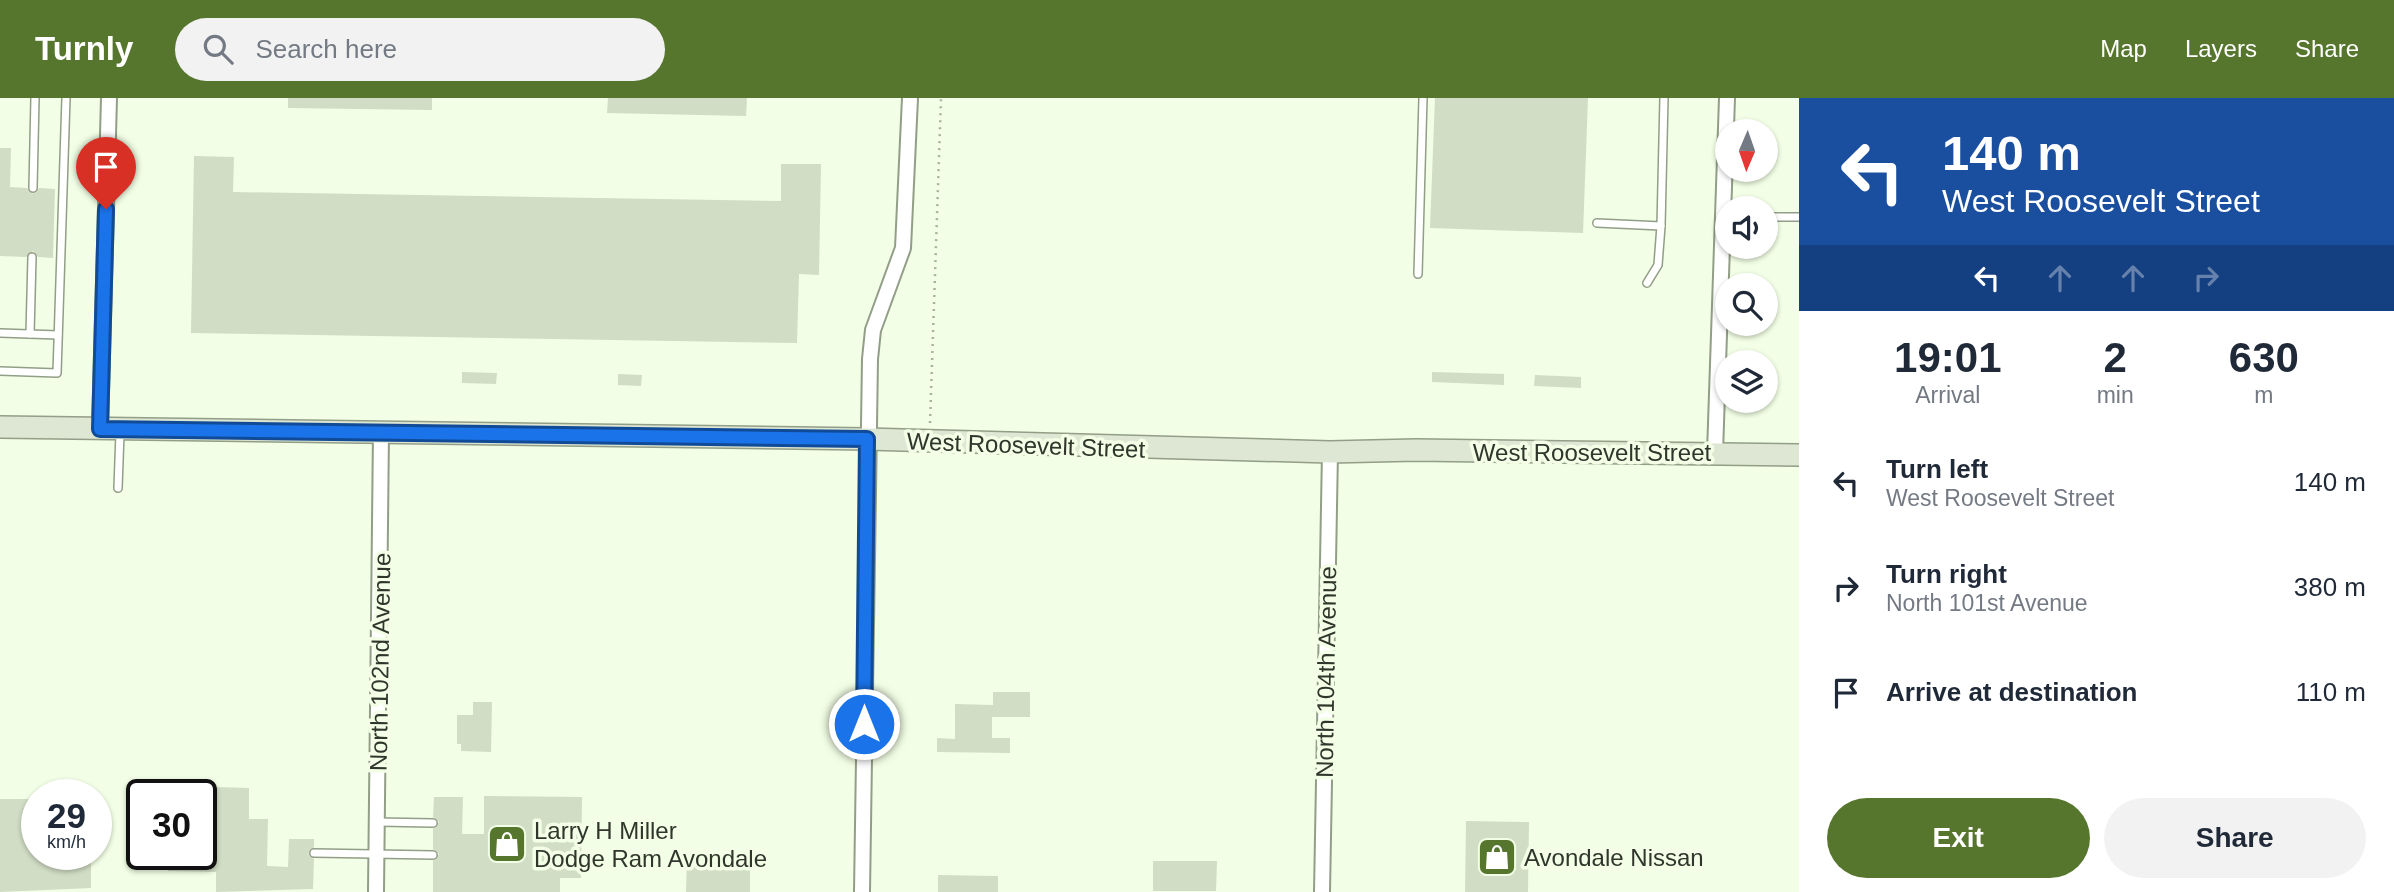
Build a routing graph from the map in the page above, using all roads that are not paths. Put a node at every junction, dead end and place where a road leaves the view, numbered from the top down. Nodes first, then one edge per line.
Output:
1 (35, 98) edge
2 (66, 98) edge
3 (109, 98) edge
4 (910, 98) edge
5 (1423, 98) edge
6 (1664, 98) edge
7 (1727, 98) edge
8 (33, 188) dead end
9 (1725, 196) edge
10 (1778, 217) edge
11 (1799, 217) edge
12 (1597, 223) dead end
13 (1661, 226) junction
14 (32, 257) dead end
15 (1723, 259) edge
16 (1418, 274) dead end
17 (1647, 283) dead end
18 (0, 333) edge
19 (30, 334) junction
20 (58, 335) junction
21 (0, 371) edge
22 (0, 428) edge
23 (110, 429) junction
24 (382, 432) junction
25 (867, 439) junction
26 (1330, 452) junction
27 (1715, 453) junction
28 (1799, 455) edge
29 (118, 488) dead end
30 (378, 822) junction
31 (433, 823) dead end
32 (377, 852) junction
33 (314, 853) dead end
34 (433, 855) dead end
35 (376, 892) edge
36 (862, 892) edge
37 (1322, 892) edge

1 - 8 lane
2 - 20 lane
3 - 23 street
4 - 25 street
5 - 16 lane
6 - 13 lane
7 - 9 street
10 - 11 lane
12 - 13 lane
13 - 17 lane
14 - 19 lane
15 - 27 street
18 - 19 lane
19 - 20 lane
20 - 21 lane
22 - 23 street, West Roosevelt Street
23 - 24 street, West Roosevelt Street
23 - 29 lane
24 - 25 street, West Roosevelt Street
24 - 30 street, North 102nd Avenue
25 - 26 street, West Roosevelt Street
25 - 36 street
26 - 27 street, West Roosevelt Street
26 - 37 street, North 104th Avenue
27 - 28 street, West Roosevelt Street
30 - 31 lane
30 - 32 street, North 102nd Avenue
32 - 33 lane
32 - 34 lane
32 - 35 street, North 102nd Avenue

